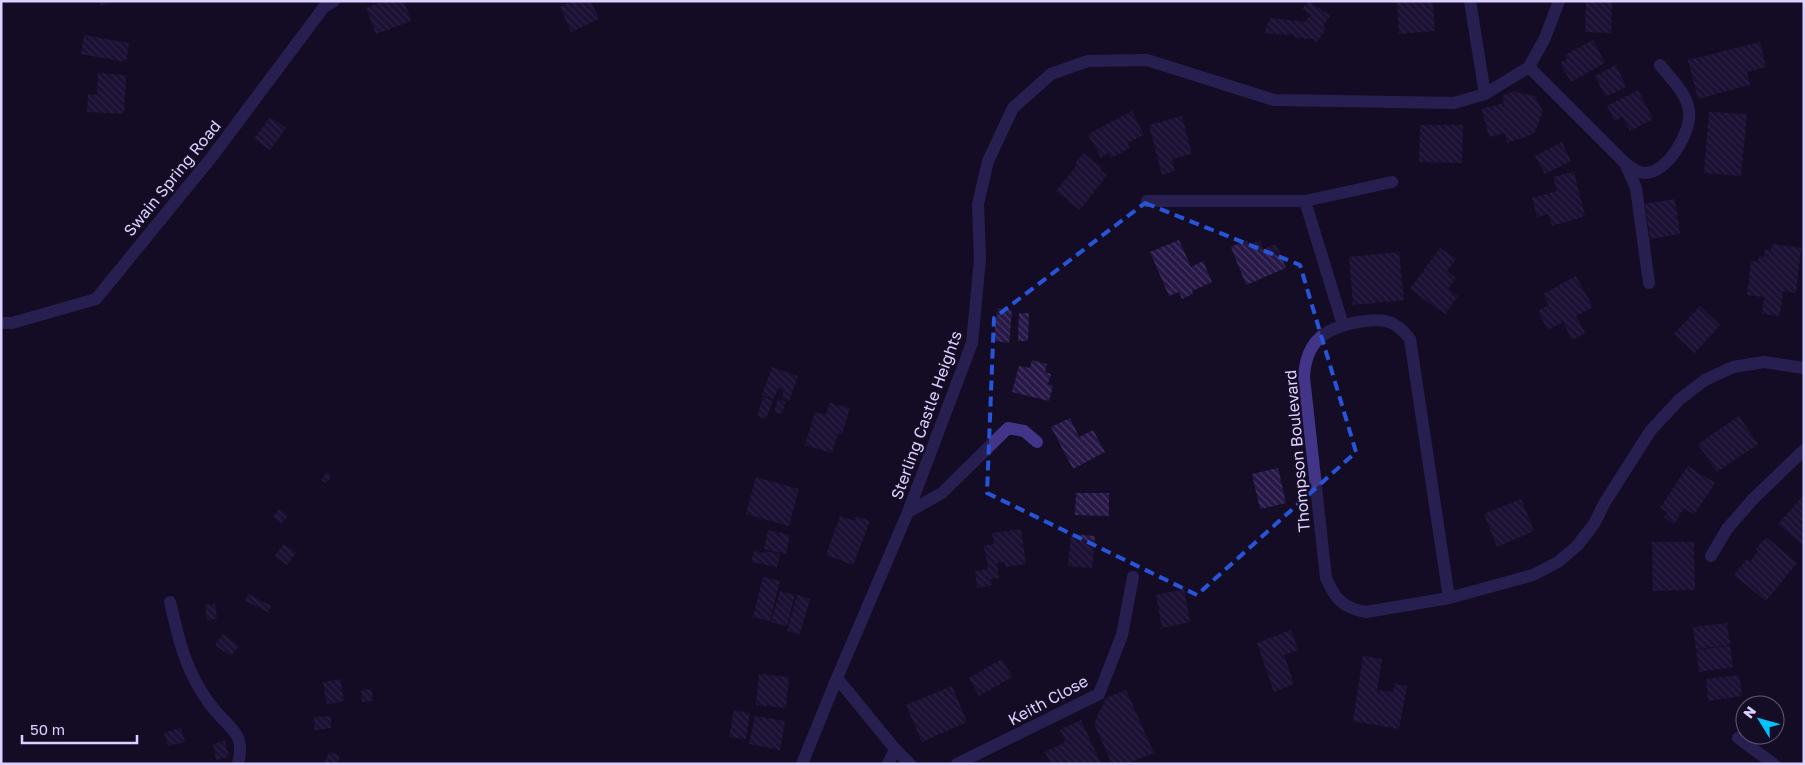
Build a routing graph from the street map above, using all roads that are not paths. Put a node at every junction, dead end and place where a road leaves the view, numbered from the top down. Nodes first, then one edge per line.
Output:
1 (334, 1) edge
2 (1470, 1) edge
3 (1559, 1) edge
4 (1660, 65) dead end
5 (1529, 67) junction
6 (1485, 94) junction
7 (1624, 163) junction
8 (1392, 182) dead end
9 (1305, 200) junction
10 (1147, 201) dead end
11 (1649, 283) dead end
12 (1, 323) edge
13 (1343, 325) junction
14 (1804, 368) edge
15 (1037, 442) dead end
16 (1804, 450) edge
17 (908, 512) junction
18 (1711, 556) dead end
19 (1134, 577) dead end
20 (1449, 598) junction
21 (170, 602) dead end
22 (836, 678) junction
23 (1748, 745) edge
24 (895, 749) junction
25 (238, 764) edge
26 (802, 764) edge
27 (888, 764) edge
28 (910, 764) edge
29 (957, 764) edge
30 (1774, 764) edge

1 - 12 street, Swain Spring Road
2 - 6 street
3 - 5 street
4 - 7 street
5 - 6 street
5 - 7 street
6 - 17 street, Sterling Castle Heights
7 - 11 street
8 - 9 street
9 - 10 street
9 - 13 street
13 - 20 street, Thompson Boulevard
13 - 20 street, Thompson Boulevard
14 - 20 street, Thompson Boulevard
15 - 17 street
16 - 18 street
17 - 22 street, Sterling Castle Heights
19 - 29 street, Keith Close
21 - 25 street
22 - 24 street
22 - 26 street, Sterling Castle Heights
23 - 30 street
24 - 27 street
24 - 28 street

